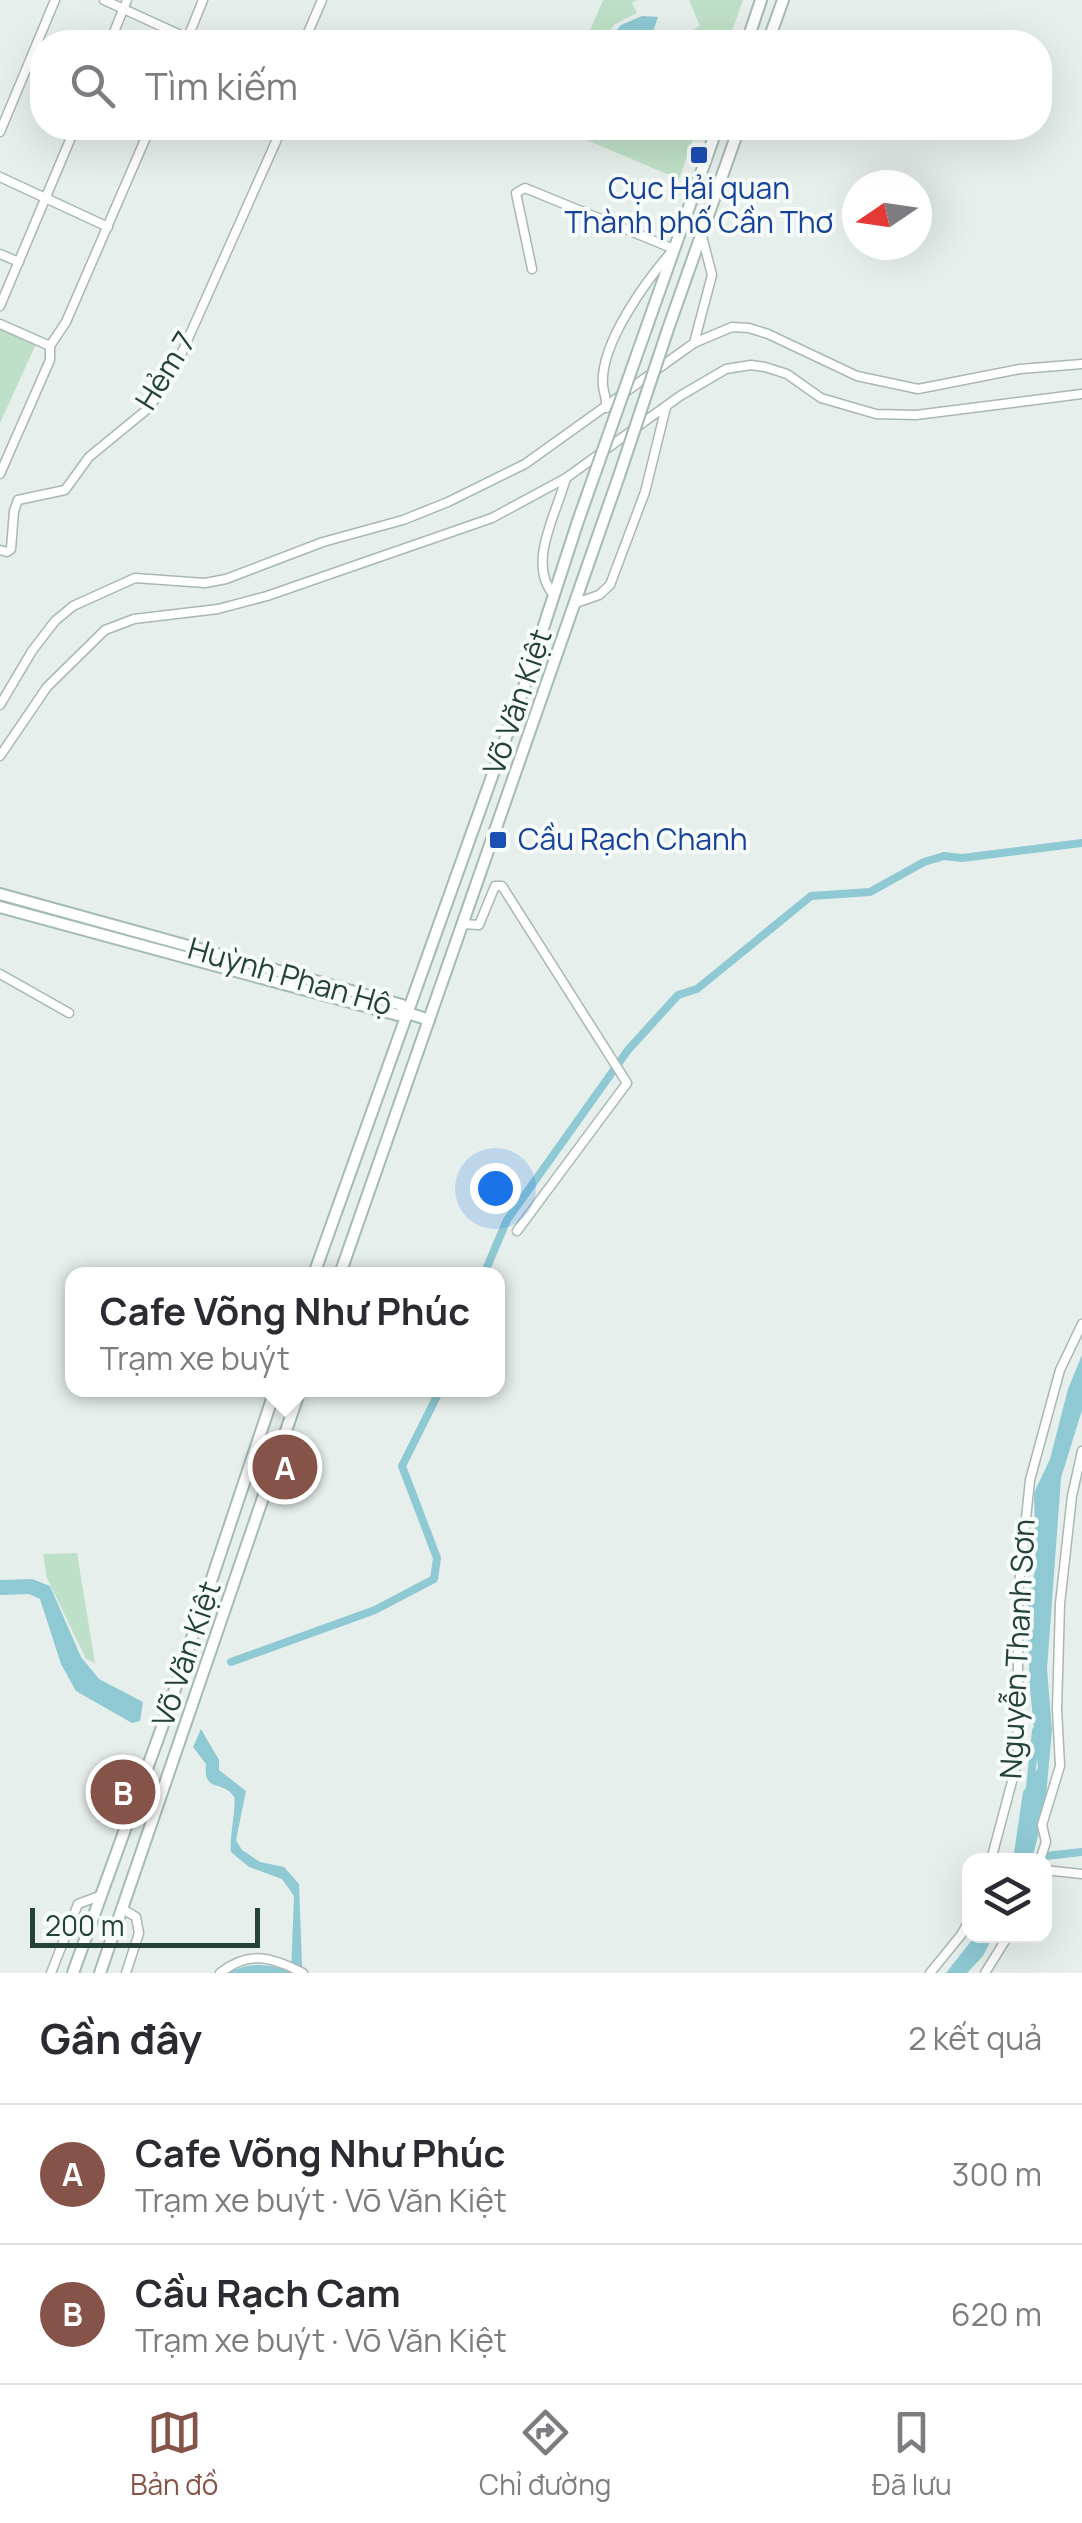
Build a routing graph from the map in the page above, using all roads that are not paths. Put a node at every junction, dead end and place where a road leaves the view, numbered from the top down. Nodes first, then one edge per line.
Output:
1 (55, 0) edge
2 (104, 0) edge
3 (203, 0) edge
4 (322, 0) edge
5 (761, 0) edge
6 (783, 0) edge
7 (126, 4) edge
8 (42, 30) edge
9 (115, 30) edge
10 (169, 30) edge
11 (190, 30) edge
12 (309, 30) edge
13 (751, 30) edge
14 (772, 30) edge
15 (30, 60) edge
16 (0, 132) edge
17 (70, 140) edge
18 (145, 140) edge
19 (277, 140) edge
20 (714, 140) edge
21 (734, 140) edge
22 (0, 177) edge
23 (47, 196) junction
24 (108, 227) junction
25 (702, 233) junction
26 (674, 249) junction
27 (0, 254) edge
28 (18, 262) junction
29 (532, 269) dead end
30 (0, 306) edge
31 (0, 324) edge
32 (694, 343) junction
33 (50, 346) junction
34 (1082, 364) edge
35 (1082, 394) edge
36 (666, 407) junction
37 (606, 408) junction
38 (0, 474) edge
39 (566, 478) junction
40 (0, 550) edge
41 (554, 595) junction
42 (576, 603) junction
43 (0, 705) edge
44 (0, 756) edge
45 (0, 894) edge
46 (0, 907) edge
47 (463, 924) junction
48 (0, 974) edge
49 (407, 1012) junction
50 (69, 1013) dead end
51 (428, 1020) junction
52 (517, 1231) dead end
53 (316, 1267) edge
54 (342, 1267) edge
55 (1082, 1324) edge
56 (274, 1397) edge
57 (298, 1397) edge
58 (1082, 1451) edge
59 (223, 1550) junction
60 (242, 1559) junction
61 (994, 1853) edge
62 (1042, 1853) edge
63 (1052, 1871) edge
64 (1082, 1874) edge
65 (102, 1895) junction
66 (120, 1908) junction
67 (962, 1933) edge
68 (1004, 1943) edge
69 (52, 1973) edge
70 (73, 1973) edge
71 (100, 1973) edge
72 (126, 1973) edge
73 (220, 1973) edge
74 (302, 1973) edge
75 (930, 1973) edge
76 (985, 1973) edge

1 - 8 street
2 - 7 street
3 - 11 street
4 - 12 street
5 - 13 main road
6 - 14 main road
7 - 9 street
7 - 10 street
15 - 16 street
17 - 23 street
18 - 24 street
19 - 40 street, Hẻm 7
20 - 26 main road, Võ Văn Kiệt
21 - 25 main road, Võ Văn Kiệt
22 - 23 street
23 - 24 street
23 - 28 street
24 - 33 street
25 - 32 street
25 - 42 main road, Võ Văn Kiệt, bridge
26 - 29 street
26 - 37 street
26 - 41 main road, Võ Văn Kiệt, bridge
27 - 28 street
28 - 30 street
31 - 33 street
32 - 34 street
32 - 37 street
33 - 38 street
35 - 36 street
36 - 39 street
36 - 42 street
37 - 43 street
39 - 41 street
39 - 44 street
41 - 49 main road, Võ Văn Kiệt
42 - 47 main road, Võ Văn Kiệt
45 - 49 main road, Huỳnh Phan Hộ
46 - 49 main road, Huỳnh Phan Hộ
47 - 51 main road, Võ Văn Kiệt
47 - 52 street
48 - 50 street
49 - 51 main road
49 - 53 main road, Võ Văn Kiệt
51 - 54 main road, Võ Văn Kiệt
55 - 61 street, Nguyễn Thanh Sơn
56 - 59 main road, Võ Văn Kiệt
57 - 60 main road, Võ Văn Kiệt
58 - 62 street
59 - 60 main road
59 - 65 main road, Võ Văn Kiệt
60 - 66 main road, Võ Văn Kiệt
63 - 64 street
65 - 69 street
65 - 70 main road, Võ Văn Kiệt
66 - 71 main road, Võ Văn Kiệt
66 - 72 street
67 - 75 street
68 - 76 street
73 - 74 street

